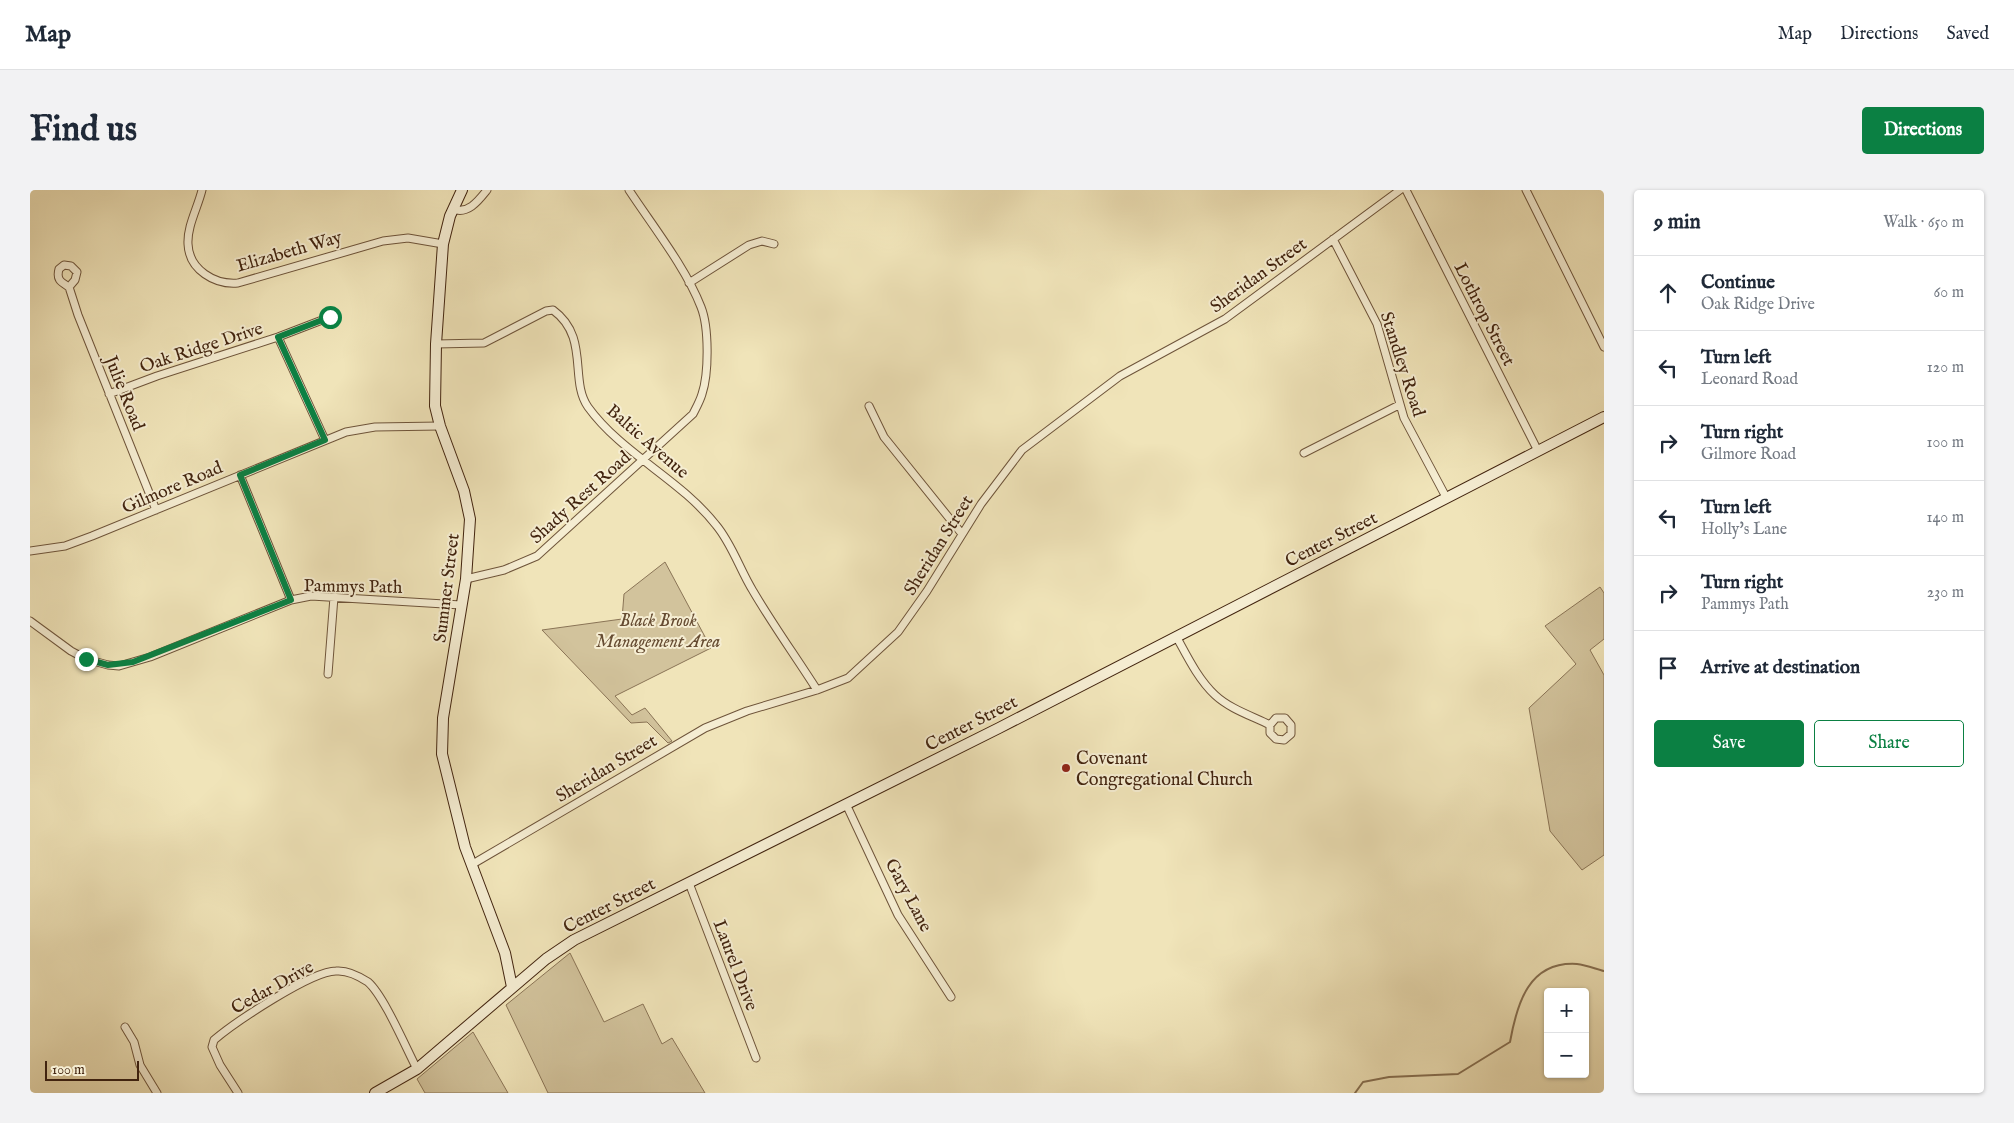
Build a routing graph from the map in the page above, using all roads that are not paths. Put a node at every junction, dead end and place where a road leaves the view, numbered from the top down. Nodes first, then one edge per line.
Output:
1 (202, 190) edge
2 (462, 190) edge
3 (487, 190) edge
4 (629, 190) edge
5 (1400, 190) edge
6 (1406, 190) edge
7 (1526, 190) edge
8 (453, 209) junction
9 (1333, 239) junction
10 (443, 244) junction
11 (774, 244) dead end
12 (689, 283) junction
13 (69, 287) dead end
14 (330, 317) dead end
15 (278, 337) junction
16 (436, 344) junction
17 (1604, 347) edge
18 (109, 394) junction
19 (1399, 405) junction
20 (869, 406) dead end
21 (1604, 417) edge
22 (440, 426) junction
23 (325, 440) junction
24 (1538, 451) junction
25 (1304, 453) dead end
26 (643, 460) junction
27 (240, 475) junction
28 (1446, 497) junction
29 (156, 510) junction
30 (962, 534) junction
31 (30, 551) edge
32 (466, 579) junction
33 (334, 597) junction
34 (291, 600) junction
35 (461, 605) junction
36 (30, 621) edge
37 (1176, 636) junction
38 (328, 674) dead end
39 (817, 690) junction
40 (1270, 725) dead end
41 (846, 804) junction
42 (471, 865) junction
43 (689, 883) junction
44 (512, 987) junction
45 (951, 997) dead end
46 (125, 1027) dead end
47 (756, 1058) dead end
48 (417, 1069) junction
49 (157, 1093) edge
50 (238, 1093) edge
51 (375, 1093) edge

1 - 10 street, Elizabeth Way
2 - 8 main road, Summer Street
3 - 8 street
4 - 12 street, Shady Rest Road
5 - 9 street, Sheridan Street
6 - 24 street, Lothrop Street
7 - 17 street
8 - 10 main road, Summer Street
9 - 19 street, Standley Road
9 - 30 street, Sheridan Street
10 - 16 main road, Summer Street
11 - 12 street
12 - 26 street, Shady Rest Road
13 - 18 street, Julie Road
14 - 15 street, Oak Ridge Drive
15 - 18 street, Oak Ridge Drive
15 - 23 street
16 - 22 main road, Summer Street
16 - 26 street, Baltic Avenue
18 - 29 street, Julie Road
19 - 25 street
19 - 28 street, Standley Road
20 - 30 street
21 - 24 main road, Center Street
22 - 23 street, Gilmore Road
22 - 32 main road, Summer Street
23 - 27 street, Gilmore Road
24 - 28 main road, Center Street
26 - 32 street, Shady Rest Road
26 - 39 street, Baltic Avenue
27 - 29 street, Gilmore Road
27 - 34 street
28 - 37 main road, Center Street
29 - 31 street, Gilmore Road
30 - 39 street, Sheridan Street
32 - 35 main road, Summer Street
33 - 34 street, Pammys Path
33 - 35 street, Pammys Path
33 - 38 street
34 - 36 street, Pammys Path
35 - 42 main road, Summer Street
37 - 40 street
37 - 41 main road, Center Street
39 - 42 street, Sheridan Street
41 - 43 main road, Center Street
41 - 45 street, Gary Lane
42 - 44 main road, Summer Street
43 - 44 main road, Center Street
43 - 47 street, Laurel Drive
44 - 48 main road, Center Street
46 - 49 street
48 - 50 street, Cedar Drive
48 - 51 main road, Center Street

